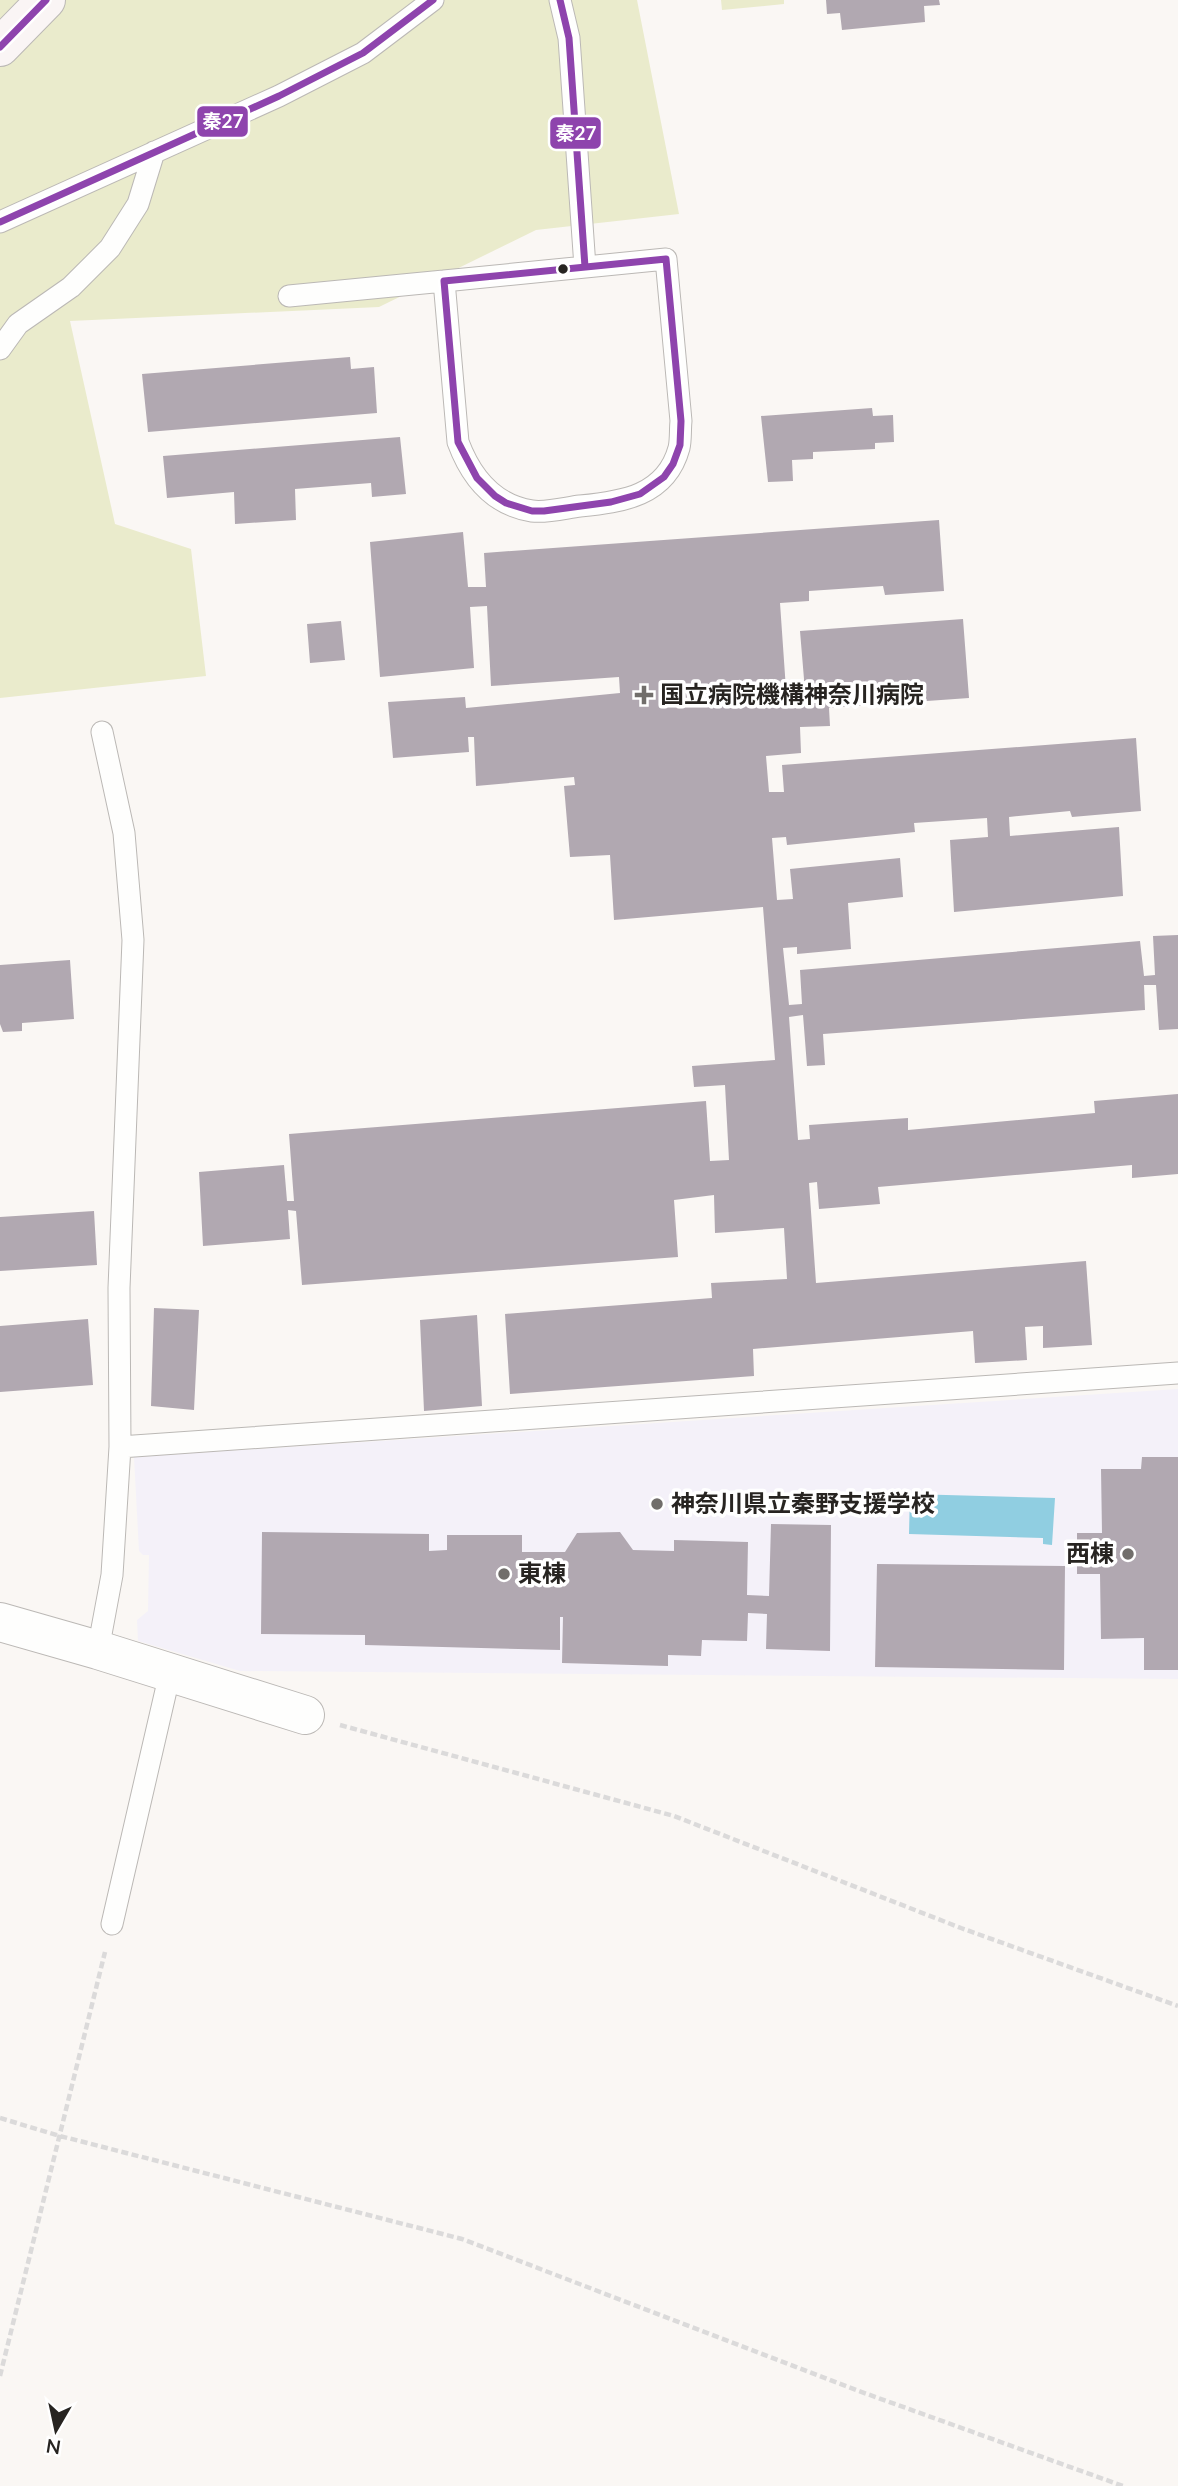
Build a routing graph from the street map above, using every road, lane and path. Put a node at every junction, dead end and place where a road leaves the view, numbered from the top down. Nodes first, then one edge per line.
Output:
1 (46, 0) edge
2 (433, 0) edge
3 (560, 0) edge
4 (0, 47) edge
5 (154, 152) junction
6 (0, 222) edge
7 (586, 267) junction
8 (444, 281) junction
9 (289, 296) dead end
10 (0, 349) edge
11 (102, 732) dead end
12 (1178, 1373) edge
13 (120, 1447) junction
14 (0, 1622) edge
15 (98, 1650) junction
16 (170, 1673) junction
17 (305, 1715) joint
18 (112, 1924) joint
19 (1178, 2006) edge
20 (0, 2118) edge
21 (60, 2136) junction
22 (0, 2376) edge
23 (1123, 2486) edge

1 - 4 street
2 - 5 lane
3 - 7 lane
5 - 6 lane
5 - 10 lane
7 - 8 lane
7 - 8 lane
8 - 9 lane
11 - 13 lane
12 - 13 lane
13 - 15 lane
14 - 15 street
15 - 16 street
16 - 17 street
16 - 18 lane
17 - 19 path
18 - 21 path
20 - 21 path
21 - 22 path
21 - 23 path

